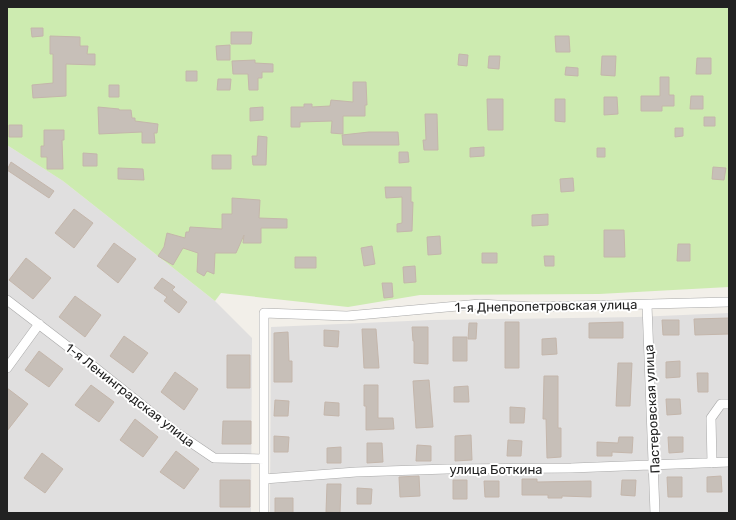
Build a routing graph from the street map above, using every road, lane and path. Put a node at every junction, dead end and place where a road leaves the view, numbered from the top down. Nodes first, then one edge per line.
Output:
1 (7, 300) edge
2 (729, 302) edge
3 (647, 305) junction
4 (39, 324) junction
5 (7, 368) edge
6 (729, 404) edge
7 (264, 459) junction
8 (712, 462) junction
9 (729, 462) edge
10 (654, 466) junction
11 (264, 479) junction
12 (264, 513) edge
13 (655, 513) edge

1 - 4 street, 1-я Ленинградская улица
2 - 3 street, 1-я Днепропетровская улица
3 - 7 street, 1-я Днепропетровская улица
3 - 10 street, Пастеровская улица
4 - 5 street
4 - 7 street, 1-я Ленинградская улица
6 - 8 street
7 - 11 street, 1-я Днепропетровская улица
8 - 9 street, улица Боткина
8 - 10 street, улица Боткина
10 - 11 street, улица Боткина
10 - 13 street, Пастеровская улица
11 - 12 street, 1-я Днепропетровская улица

